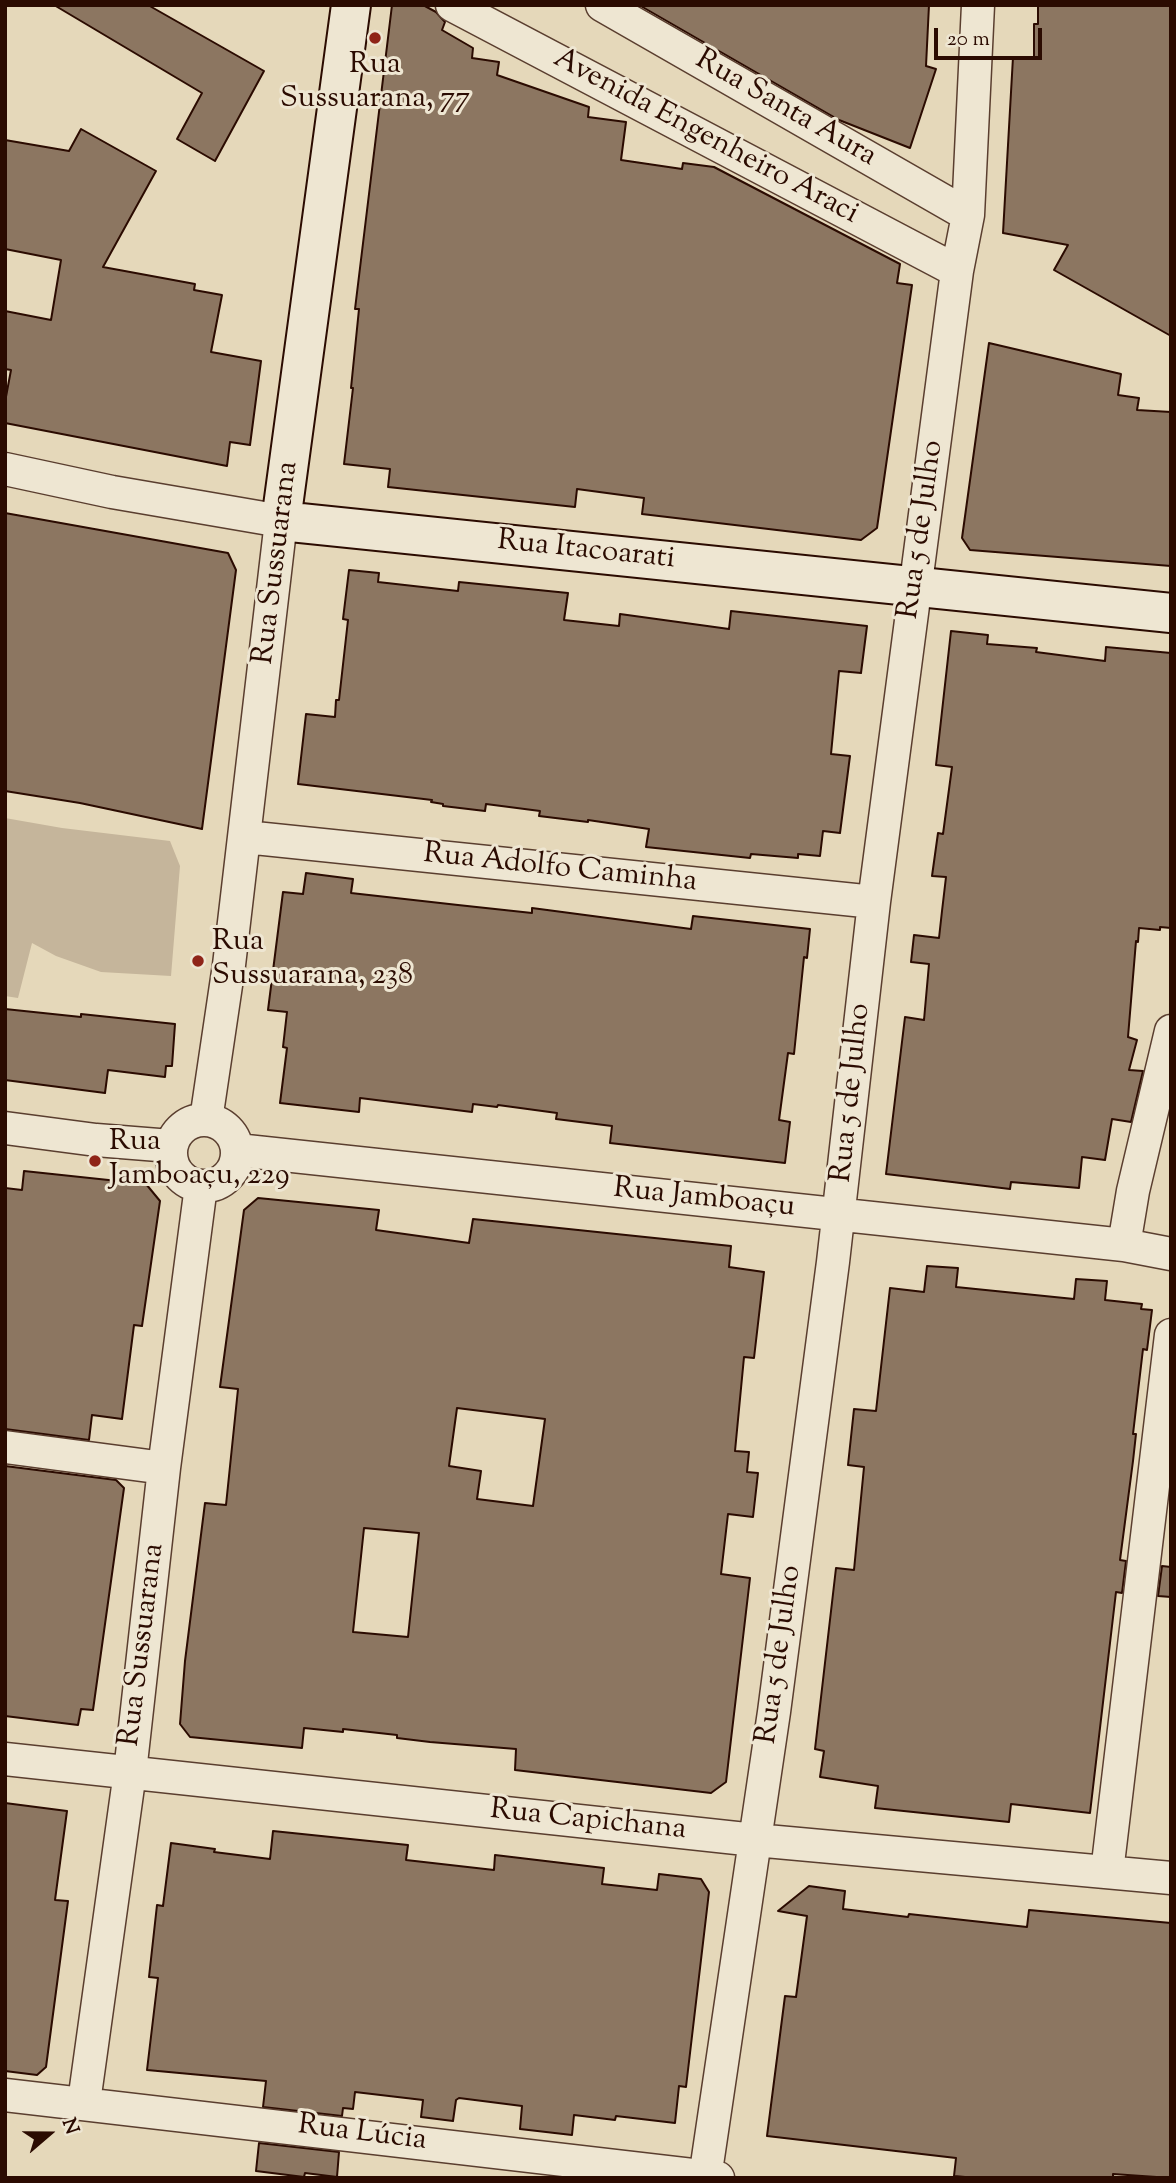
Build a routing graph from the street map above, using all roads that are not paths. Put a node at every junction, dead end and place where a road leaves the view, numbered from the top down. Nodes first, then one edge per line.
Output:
1 (351, 5) edge
2 (452, 5) edge
3 (602, 5) edge
4 (978, 5) edge
5 (968, 215) junction
6 (957, 271) junction
7 (5, 469) edge
8 (281, 521) junction
9 (916, 587) junction
10 (1171, 613) edge
11 (245, 837) junction
12 (874, 902) junction
13 (1171, 1031) edge
14 (206, 1120) junction
15 (5, 1128) edge
16 (171, 1146) junction
17 (237, 1150) junction
18 (201, 1186) junction
19 (839, 1214) junction
20 (1124, 1245) junction
21 (1171, 1254) edge
22 (1171, 1335) edge
23 (5, 1447) edge
24 (164, 1468) junction
25 (5, 1759) edge
26 (130, 1772) junction
27 (755, 1840) junction
28 (1107, 1872) junction
29 (1171, 1878) edge
30 (5, 2095) edge
31 (84, 2102) junction
32 (709, 2177) edge

1 - 8 street, Rua Sussuarana
2 - 6 street, Avenida Engenheiro Araci
3 - 5 street, Rua Santa Aura
4 - 5 street, Rua 5 de Julho
5 - 6 street, Rua 5 de Julho
6 - 9 street, Rua 5 de Julho
7 - 8 street, Rua Itacoarati
8 - 9 street, Rua Itacoarati
8 - 11 street, Rua Sussuarana
9 - 10 street, Rua Itacoarati
9 - 12 street, Rua 5 de Julho
11 - 12 street, Rua Adolfo Caminha
11 - 14 street, Rua Sussuarana
12 - 19 street, Rua 5 de Julho
13 - 20 street
14 - 16 street
14 - 17 street
15 - 16 street
16 - 18 street
17 - 18 street
17 - 19 street, Rua Jamboaçu
18 - 24 street, Rua Sussuarana
19 - 20 street, Rua Jamboaçu
19 - 27 street, Rua 5 de Julho
20 - 21 street, Rua Jamboaçu
22 - 28 street
23 - 24 street
24 - 26 street, Rua Sussuarana
25 - 26 street, Rua Capichana
26 - 27 street, Rua Capichana
26 - 31 street, Rua Sussuarana
27 - 28 street, Rua Capichana
27 - 32 street, Rua 5 de Julho
28 - 29 street, Rua Capichana
30 - 31 street, Rua Lúcia
31 - 32 street, Rua Lúcia

